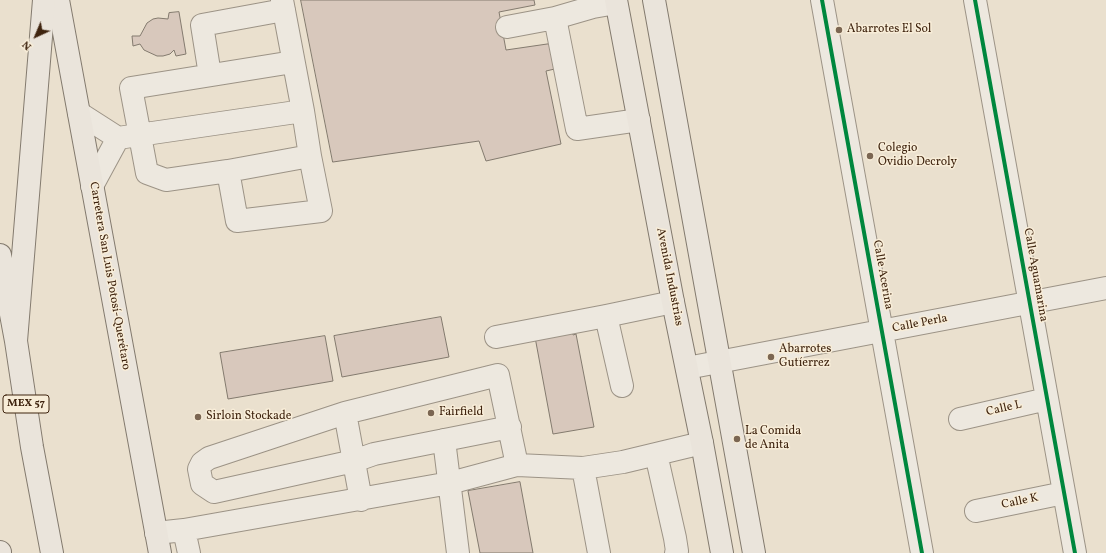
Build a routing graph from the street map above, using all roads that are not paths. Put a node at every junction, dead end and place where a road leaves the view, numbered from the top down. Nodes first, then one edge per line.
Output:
1 (44, 0) edge
2 (58, 0) edge
3 (654, 0) edge
4 (822, 0) edge
5 (975, 0) edge
6 (616, 1) edge
7 (283, 5) edge
8 (555, 18) junction
9 (507, 27) dead end
10 (293, 62) junction
11 (210, 75) junction
12 (303, 111) junction
13 (79, 113) junction
14 (639, 120) junction
15 (140, 135) junction
16 (118, 138) junction
17 (310, 156) junction
18 (228, 171) junction
19 (92, 186) junction
20 (0, 256) edge
21 (1106, 288) edge
22 (673, 302) junction
23 (1030, 303) junction
24 (606, 316) junction
25 (882, 331) junction
26 (496, 337) dead end
27 (16, 341) junction
28 (720, 362) junction
29 (687, 368) junction
30 (622, 386) dead end
31 (1047, 399) junction
32 (345, 413) junction
33 (960, 419) dead end
34 (510, 427) junction
35 (444, 440) junction
36 (702, 442) junction
37 (656, 454) junction
38 (354, 461) junction
39 (517, 465) junction
40 (583, 468) junction
41 (450, 483) junction
42 (1064, 492) junction
43 (361, 500) junction
44 (976, 511) dead end
45 (184, 530) junction
46 (158, 543) edge
47 (52, 553) edge
48 (189, 553) edge
49 (458, 553) edge
50 (599, 553) edge
51 (676, 553) edge
52 (722, 553) edge
53 (754, 553) edge
54 (922, 553) edge
55 (1075, 553) edge

1 - 27 main road
2 - 13 main road, Carretera San Luis Potosí-Querétaro
3 - 28 main road
4 - 25 street, Calle Acerina
5 - 23 street, Calle Aguamarina
6 - 8 street
6 - 14 main road, Avenida Industrias
7 - 10 street
7 - 11 street
8 - 9 street
8 - 14 street
10 - 11 street
10 - 12 street
11 - 15 street
12 - 15 street
12 - 17 street
13 - 16 street
13 - 19 main road, Carretera San Luis Potosí-Querétaro
14 - 22 main road, Avenida Industrias
15 - 16 street
15 - 18 street
16 - 19 street
17 - 18 street
17 - 18 street
19 - 46 main road, Carretera San Luis Potosí-Querétaro
20 - 27 main road, MEX 57
21 - 23 street, Calle Perla
22 - 24 street
22 - 29 main road, Avenida Industrias
23 - 25 street, Calle Perla
23 - 31 street, Calle Aguamarina
24 - 26 street
24 - 30 street
25 - 28 street, Calle Perla
25 - 54 street, Calle Acerina
27 - 47 main road, MEX 57
28 - 29 street, Calle Perla
28 - 53 main road
29 - 36 main road, Avenida Industrias
31 - 33 street, Calle L
31 - 42 street, Calle Aguamarina
32 - 34 street
32 - 38 street
32 - 38 street
34 - 35 street
34 - 39 street
35 - 38 street
35 - 41 street
36 - 37 street
36 - 52 main road, Avenida Industrias
37 - 40 street
37 - 51 street
38 - 43 street
39 - 40 street
39 - 41 street
40 - 50 street
41 - 43 street
41 - 49 street
42 - 44 street, Calle K
42 - 55 street, Calle Aguamarina
43 - 45 street
45 - 46 street
45 - 48 street

